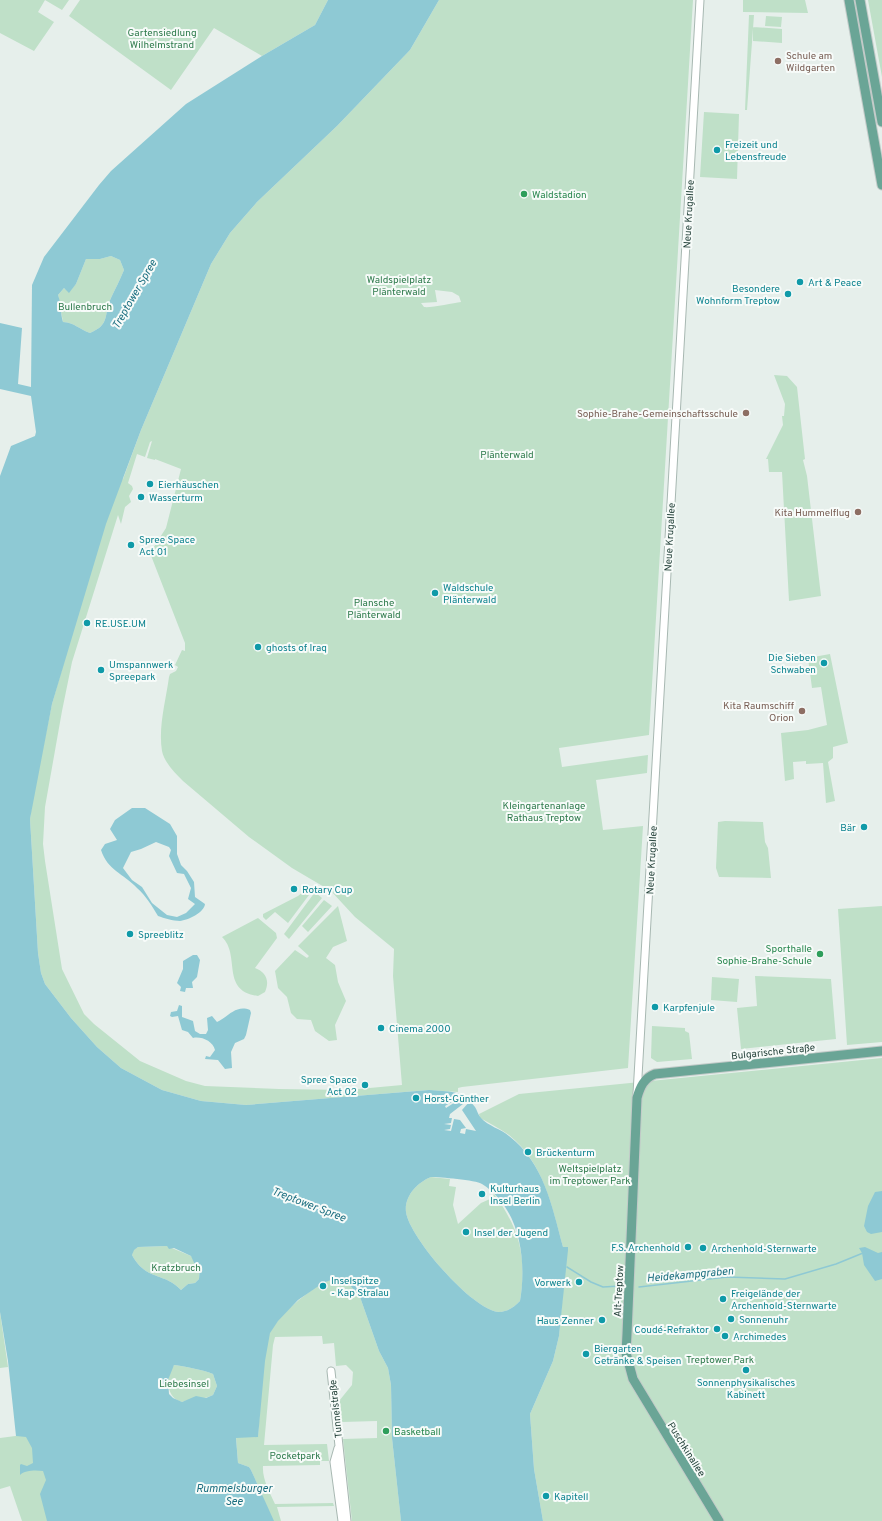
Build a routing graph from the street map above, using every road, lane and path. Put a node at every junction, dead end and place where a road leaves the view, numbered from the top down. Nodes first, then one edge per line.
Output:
1 (700, 0) edge
2 (849, 0) edge
3 (860, 0) edge
4 (882, 122) edge
5 (882, 185) edge
6 (882, 1051) edge
7 (665, 1072) joint
8 (637, 1074) joint
9 (637, 1098) junction
10 (331, 1371) dead end
11 (637, 1388) joint
12 (338, 1448) junction
13 (342, 1521) edge
14 (347, 1521) edge
15 (719, 1521) edge

1 - 8 street, Neue Krugallee
2 - 5 main road
3 - 4 main road
6 - 7 main road, Bulgarische Straße
7 - 9 main road, Alt-Treptow
8 - 9 street, Alt-Treptow
9 - 11 main road, Alt-Treptow
10 - 12 street, Tunnelstraße
11 - 15 main road, Puschkinallee
12 - 13 street, Tunnelstraße
12 - 14 street, Tunnelstraße

